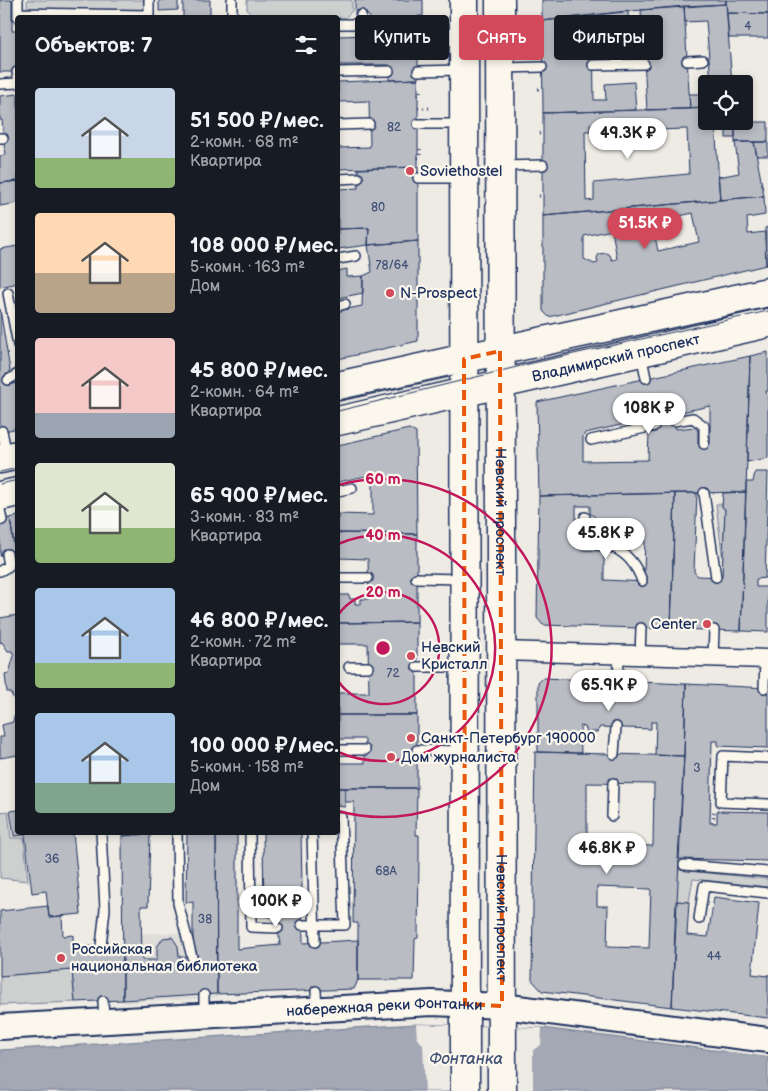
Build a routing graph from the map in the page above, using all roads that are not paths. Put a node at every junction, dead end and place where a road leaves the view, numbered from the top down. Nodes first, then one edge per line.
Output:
1 (18, 0) edge
2 (149, 0) edge
3 (232, 0) edge
4 (464, 0) edge
5 (500, 0) edge
6 (18, 15) edge
7 (149, 15) edge
8 (232, 15) edge
9 (340, 24) edge
10 (355, 24) edge
11 (703, 60) dead end
12 (688, 61) dead end
13 (644, 64) dead end
14 (593, 65) dead end
15 (542, 67) dead end
16 (500, 68) junction
17 (464, 70) junction
18 (389, 71) dead end
19 (418, 71) dead end
20 (340, 72) edge
21 (15, 83) edge
22 (0, 84) edge
23 (369, 124) dead end
24 (418, 124) dead end
25 (464, 124) junction
26 (340, 125) edge
27 (500, 166) junction
28 (543, 166) dead end
29 (358, 178) dead end
30 (418, 178) dead end
31 (464, 178) junction
32 (340, 180) edge
33 (356, 256) dead end
34 (340, 259) edge
35 (768, 292) edge
36 (8, 293) dead end
37 (768, 323) edge
38 (15, 329) edge
39 (500, 351) junction
40 (464, 359) junction
41 (15, 376) edge
42 (8, 380) dead end
43 (500, 384) junction
44 (340, 386) edge
45 (465, 393) junction
46 (340, 421) edge
47 (674, 421) dead end
48 (654, 426) dead end
49 (2, 431) dead end
50 (591, 440) dead end
51 (704, 444) dead end
52 (8, 457) edge
53 (352, 488) dead end
54 (340, 491) edge
55 (704, 493) dead end
56 (15, 495) edge
57 (1, 508) edge
58 (586, 517) dead end
59 (7, 554) dead end
60 (0, 571) edge
61 (716, 577) dead end
62 (340, 578) edge
63 (368, 578) dead end
64 (416, 578) dead end
65 (465, 579) junction
66 (642, 581) dead end
67 (641, 628) dead end
68 (714, 630) dead end
69 (502, 651) junction
70 (618, 655) junction
71 (640, 655) junction
72 (713, 658) junction
73 (767, 659) edge
74 (349, 667) dead end
75 (368, 667) dead end
76 (417, 667) dead end
77 (465, 667) junction
78 (618, 681) dead end
79 (764, 688) dead end
80 (616, 728) dead end
81 (762, 747) dead end
82 (340, 750) edge
83 (365, 750) dead end
84 (417, 750) dead end
85 (465, 751) junction
86 (614, 754) dead end
87 (765, 758) edge
88 (613, 783) dead end
89 (768, 804) edge
90 (612, 816) dead end
91 (340, 817) edge
92 (101, 835) edge
93 (177, 835) edge
94 (250, 835) edge
95 (312, 835) edge
96 (684, 865) dead end
97 (768, 872) edge
98 (768, 893) edge
99 (699, 919) dead end
100 (302, 925) dead end
101 (314, 925) junction
102 (278, 928) dead end
103 (315, 942) dead end
104 (101, 946) dead end
105 (192, 957) dead end
106 (465, 1014) junction
107 (502, 1016) junction
108 (0, 1027) edge
109 (768, 1040) edge
110 (465, 1091) edge
111 (502, 1091) edge

1 - 6 lane
2 - 7 lane
3 - 8 lane
4 - 17 main road
5 - 16 main road, Невский проспект
9 - 10 lane
11 - 12 lane
13 - 14 lane
15 - 16 lane
16 - 27 main road, Невский проспект
17 - 19 lane
17 - 25 main road
18 - 20 lane
21 - 22 lane
23 - 26 lane
24 - 25 lane
25 - 31 main road
27 - 28 lane
27 - 39 main road, Невский проспект
29 - 32 lane
30 - 31 lane
31 - 40 main road
33 - 34 lane
35 - 39 main road, Владимирский проспект
36 - 38 lane
37 - 43 main road, Владимирский проспект
39 - 40 main road, Владимирский проспект
39 - 43 main road, Невский проспект
40 - 44 main road, Владимирский проспект
40 - 45 main road
41 - 42 lane
43 - 45 main road, Владимирский проспект
43 - 69 main road, Невский проспект
45 - 46 main road, Владимирский проспект
45 - 65 main road
47 - 51 lane
48 - 50 lane
49 - 52 lane
53 - 54 lane
55 - 61 lane
56 - 57 main road
58 - 66 lane
59 - 60 lane
62 - 63 lane
64 - 65 lane
65 - 77 main road
67 - 71 lane
68 - 72 lane
69 - 70 street
69 - 107 main road, Невский проспект
70 - 71 street
70 - 78 lane
71 - 72 street
72 - 73 street
73 - 79 lane
74 - 75 lane
76 - 77 lane
77 - 85 main road
80 - 86 lane
81 - 87 lane
82 - 83 lane
84 - 85 lane
85 - 106 main road
87 - 89 lane
88 - 90 lane
91 - 101 lane
92 - 104 lane
93 - 105 lane
94 - 102 lane
95 - 101 lane
96 - 97 lane
98 - 99 lane
100 - 101 lane
101 - 103 lane
106 - 107 main road, набережная реки Фонтанки
106 - 108 main road, набережная реки Фонтанки
106 - 110 main road
107 - 109 main road, набережная реки Фонтанки
107 - 111 main road, Невский проспект

